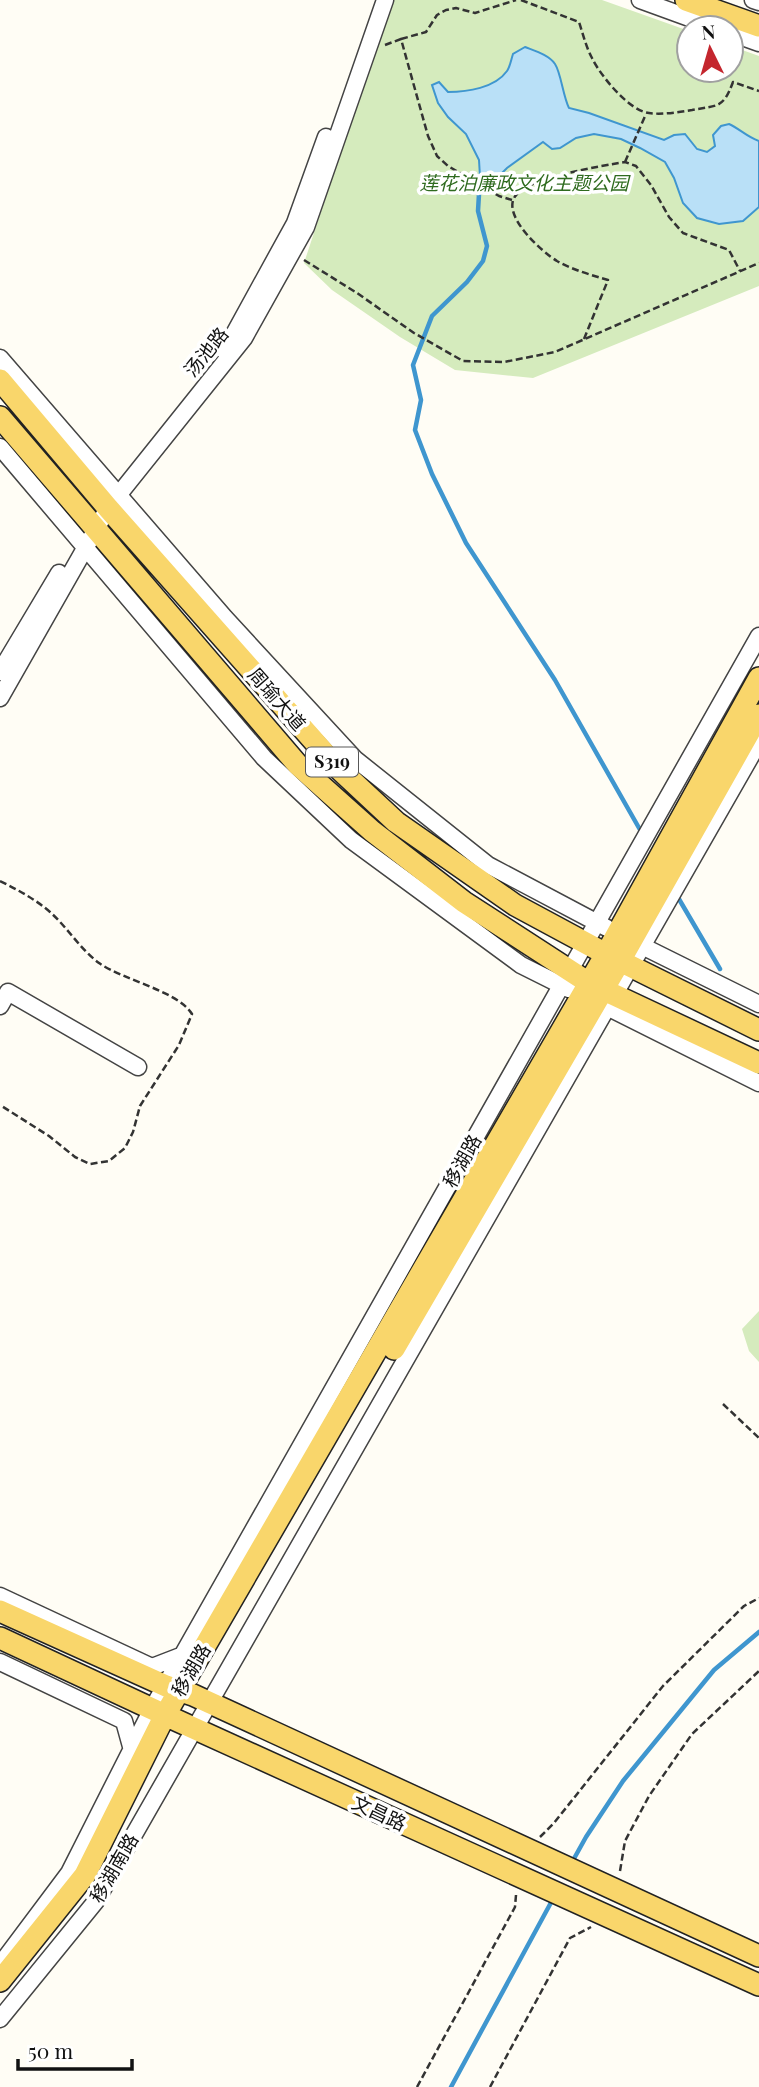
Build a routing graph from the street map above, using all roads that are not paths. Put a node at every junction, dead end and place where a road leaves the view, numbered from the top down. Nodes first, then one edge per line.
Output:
1 (375, 0) edge
2 (385, 0) edge
3 (640, 0) edge
4 (686, 0) edge
5 (720, 0) edge
6 (753, 0) edge
7 (759, 2) edge
8 (678, 14) edge
9 (759, 14) edge
10 (759, 26) edge
11 (0, 358) edge
12 (0, 380) edge
13 (0, 417) edge
14 (0, 447) edge
15 (109, 498) junction
16 (87, 535) junction
17 (759, 636) edge
18 (0, 672) edge
19 (759, 678) edge
20 (0, 698) edge
21 (759, 715) edge
22 (759, 742) edge
23 (666, 876) junction
24 (597, 923) junction
25 (631, 940) junction
26 (586, 943) junction
27 (619, 960) junction
28 (566, 978) junction
29 (599, 995) junction
30 (759, 1004) edge
31 (0, 1006) edge
32 (759, 1030) edge
33 (759, 1063) edge
34 (138, 1068) dead end
35 (759, 1083) edge
36 (0, 1596) edge
37 (0, 1611) edge
38 (0, 1638) edge
39 (183, 1656) junction
40 (0, 1661) edge
41 (187, 1694) junction
42 (172, 1718) junction
43 (131, 1750) junction
44 (759, 1956) edge
45 (0, 1965) edge
46 (0, 1981) edge
47 (759, 1985) edge
48 (0, 1998) edge
49 (0, 2020) edge

1 - 15 street, 汤池路
2 - 15 street, 汤池路
3 - 8 street
4 - 10 main road
5 - 9 main road
6 - 7 street
11 - 15 street
12 - 15 main road, 周瑜大道 / S319
13 - 16 main road, 周瑜大道 / S319
14 - 16 street
15 - 16 street, 汤池路
15 - 24 street
15 - 26 main road, 周瑜大道 / S319
16 - 18 street, 汤池路
16 - 20 street, 汤池路
16 - 28 main road, 周瑜大道 / S319
17 - 24 street, 移湖路
19 - 23 main road, 移湖路
21 - 23 main road, 移湖路
22 - 23 street, 移湖路
23 - 25 main road, 移湖路
23 - 25 street, 移湖路
24 - 25 street
24 - 26 street, 移湖路
25 - 27 main road, 移湖路
25 - 27 street, 移湖路
25 - 30 street
26 - 27 main road, 周瑜大道 / S319
26 - 28 street, 移湖路
27 - 29 main road, 移湖路
27 - 29 street, 移湖路
27 - 32 main road, 周瑜大道 / S319
28 - 29 main road, 周瑜大道 / S319
28 - 39 street, 移湖路
29 - 33 main road, 周瑜大道 / S319
29 - 35 street
29 - 41 main road, 移湖路
29 - 41 street, 移湖路
31 - 34 street
36 - 39 street
37 - 41 main road, 文昌路
38 - 42 main road, 文昌路
39 - 41 street, 移湖路
40 - 43 street
41 - 42 main road, 移湖路
41 - 42 street, 移湖南路
41 - 44 main road, 文昌路
42 - 43 street, 移湖南路
42 - 46 main road, 移湖南路
42 - 47 main road, 文昌路
42 - 48 main road, 移湖南路
42 - 49 street, 移湖南路
43 - 45 street, 移湖南路

